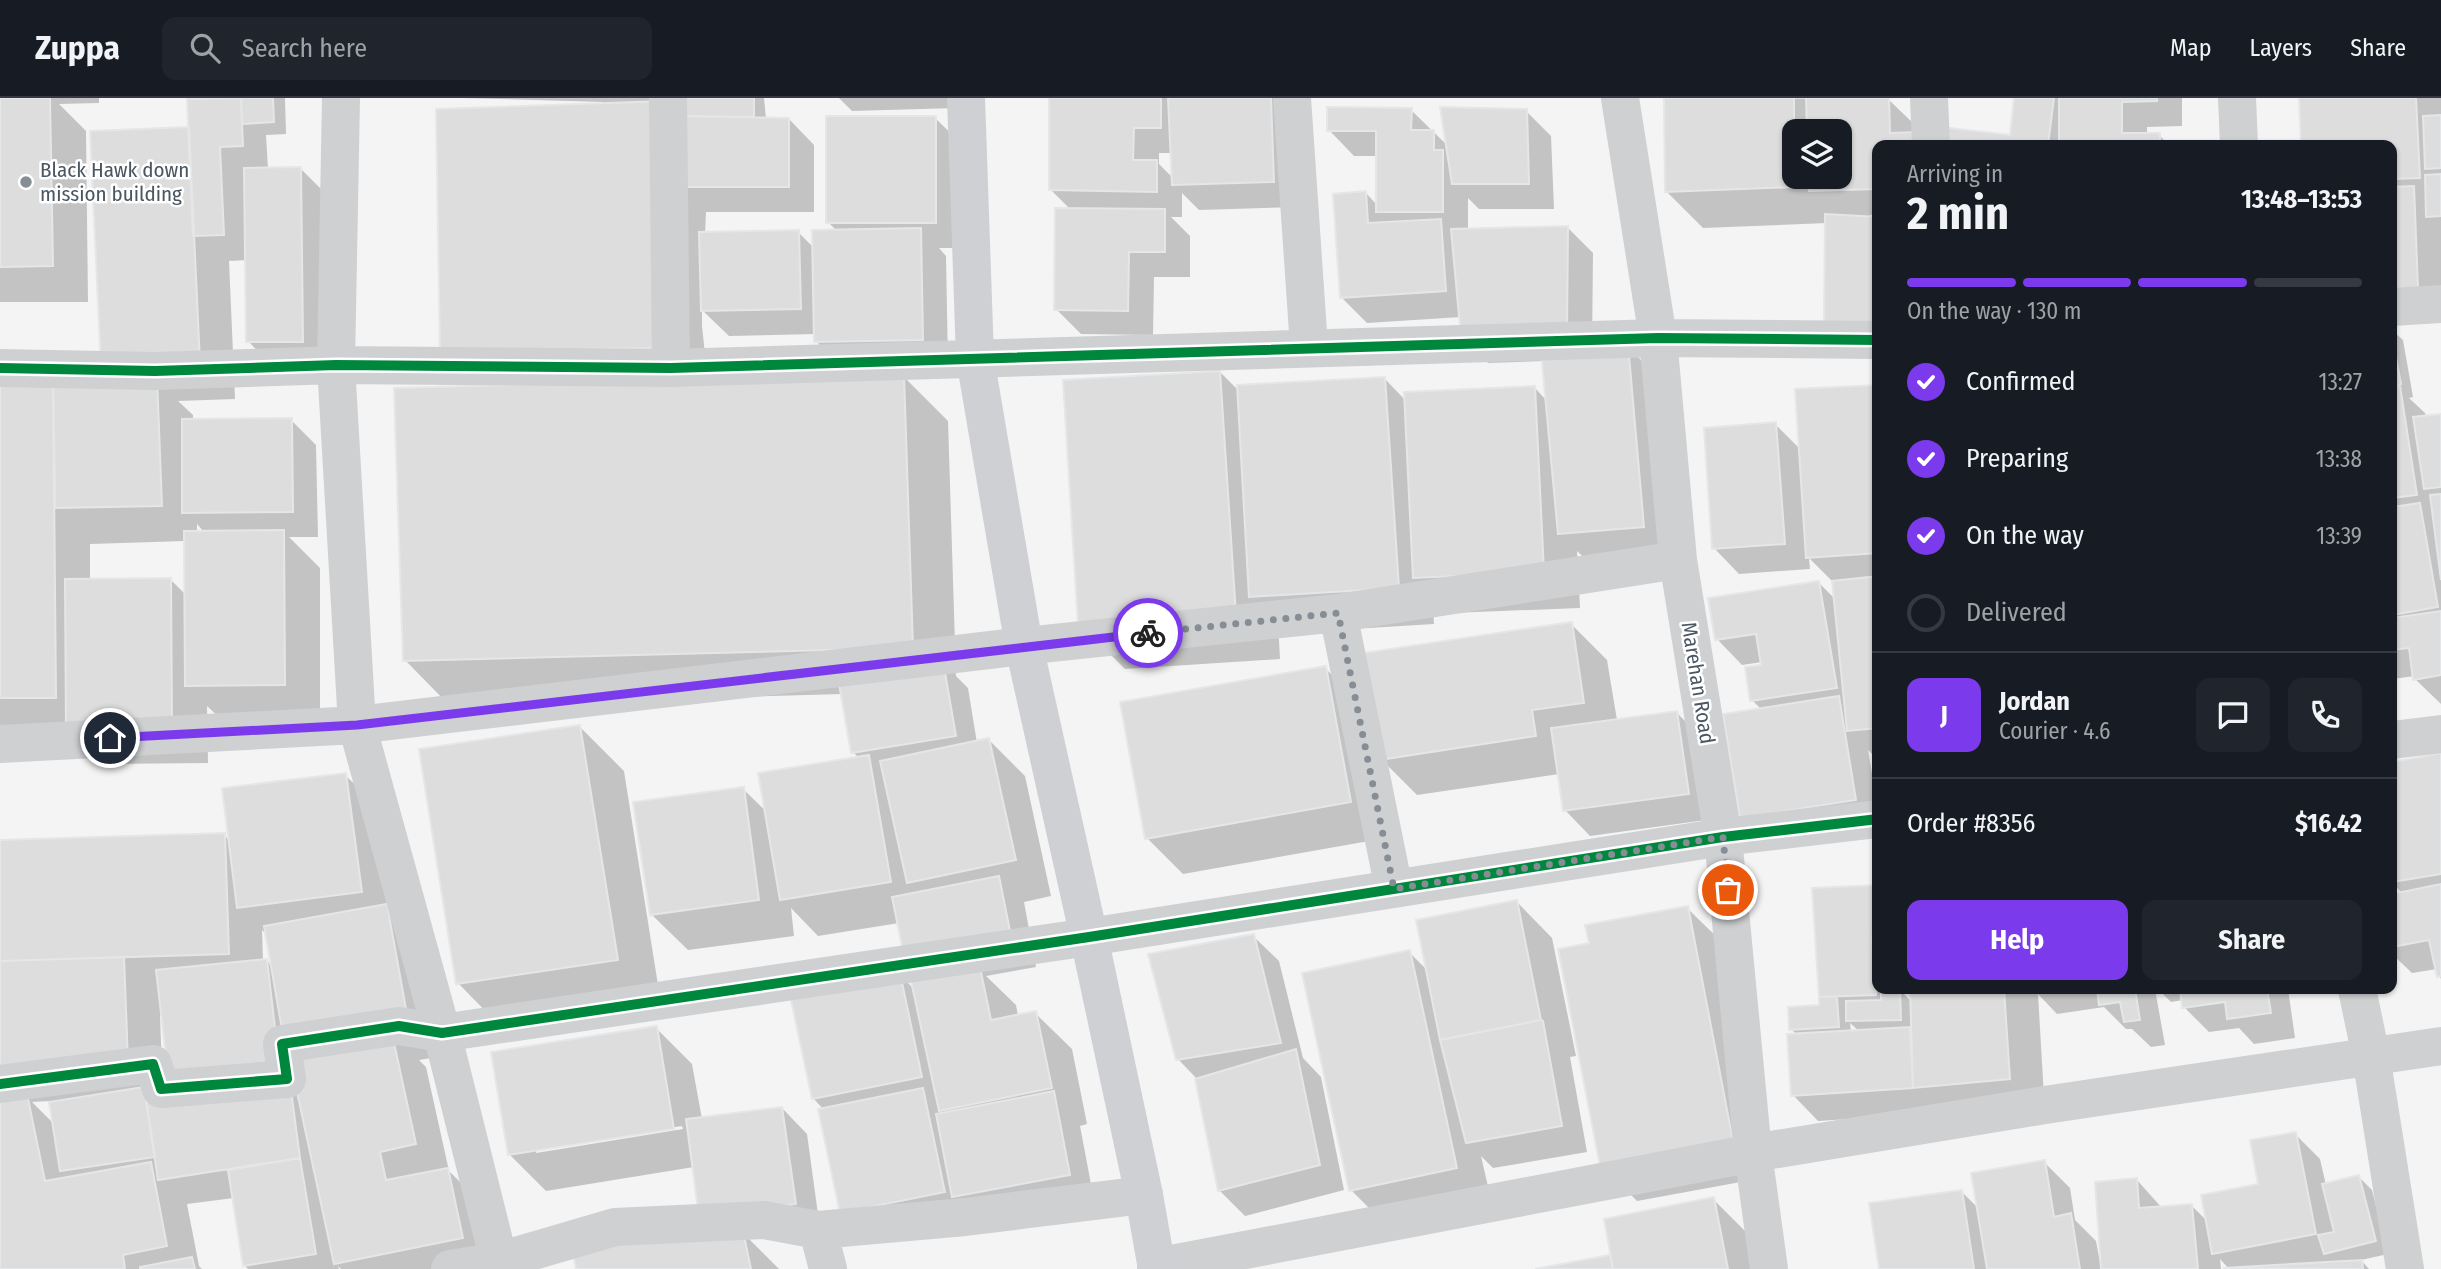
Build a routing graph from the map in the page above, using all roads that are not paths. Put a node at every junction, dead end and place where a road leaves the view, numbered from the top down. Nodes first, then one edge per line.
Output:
1 (341, 98) edge
2 (668, 98) edge
3 (966, 98) edge
4 (1293, 98) edge
5 (1619, 98) edge
6 (1929, 98) edge
7 (2237, 98) edge
8 (1931, 140) edge
9 (2239, 140) edge
10 (2441, 304) edge
11 (2397, 307) edge
12 (1658, 338) junction
13 (1872, 340) edge
14 (1309, 347) junction
15 (975, 358) junction
16 (336, 365) junction
17 (0, 368) edge
18 (671, 368) junction
19 (1678, 560) junction
20 (1338, 613) junction
21 (1024, 646) junction
22 (357, 725) junction
23 (2441, 734) edge
24 (2397, 739) edge
25 (0, 744) edge
26 (1872, 820) edge
27 (1723, 837) junction
28 (1394, 889) junction
29 (1089, 937) junction
30 (2358, 994) edge
31 (442, 1033) junction
32 (2441, 1046) edge
33 (2371, 1056) junction
34 (0, 1084) edge
35 (1753, 1153) junction
36 (1144, 1195) junction
37 (818, 1230) junction
38 (501, 1265) edge
39 (1157, 1268) edge
40 (450, 1269) edge
41 (828, 1269) edge
42 (1769, 1269) edge
43 (2405, 1269) edge

1 - 16 street
2 - 18 street
3 - 15 street
4 - 14 street
5 - 12 street, Marehan Road
6 - 8 street
7 - 9 street
10 - 11 street
12 - 13 street
12 - 14 street
12 - 19 street, Marehan Road
14 - 15 street
15 - 18 street
15 - 21 street
16 - 17 street
16 - 18 street
16 - 22 street
19 - 20 street
19 - 27 street, Marehan Road
20 - 21 street
20 - 28 street
21 - 22 street
21 - 29 street
22 - 25 street
22 - 31 street
23 - 24 street
26 - 27 street
27 - 28 street
27 - 35 street, Marehan Road
28 - 29 street
29 - 31 street
29 - 36 street
30 - 33 street
31 - 34 street
31 - 38 street
32 - 33 street
33 - 35 street
33 - 43 street
35 - 39 street
35 - 42 street, Marehan Road
36 - 37 street
36 - 39 street
37 - 38 street
37 - 41 street
38 - 40 street

